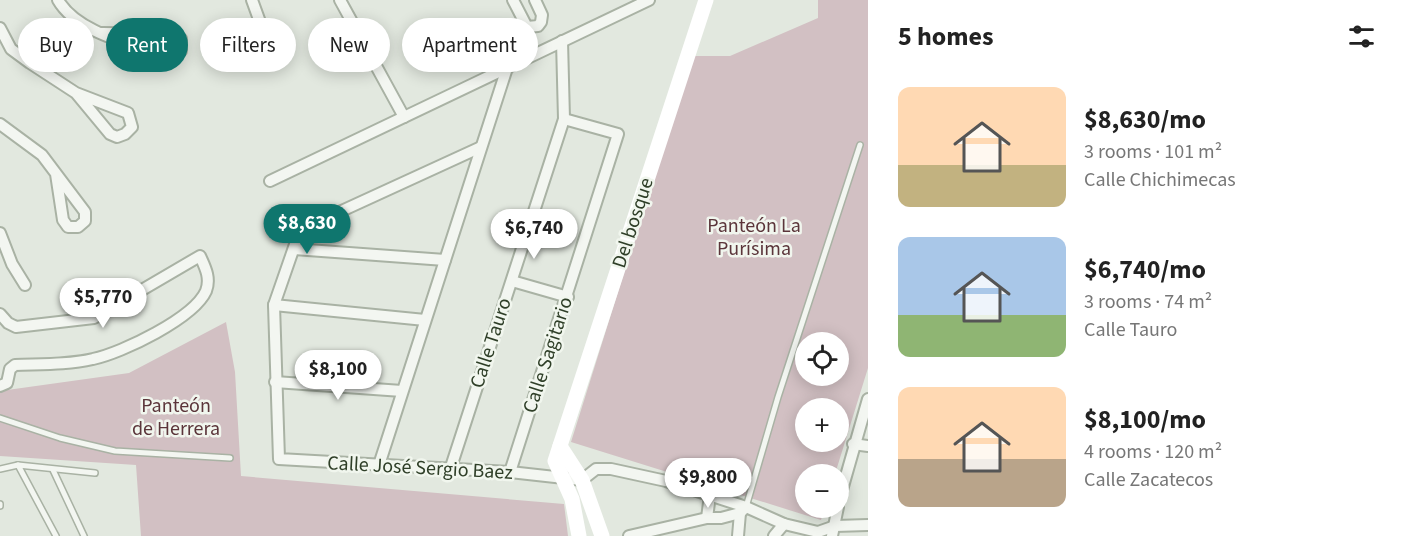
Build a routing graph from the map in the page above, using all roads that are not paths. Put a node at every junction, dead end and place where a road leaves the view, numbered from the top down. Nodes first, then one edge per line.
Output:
1 (58, 0) edge
2 (252, 0) edge
3 (340, 0) edge
4 (513, 0) edge
5 (535, 0) edge
6 (649, 0) edge
7 (706, 0) edge
8 (259, 18) edge
9 (0, 28) edge
10 (102, 33) junction
11 (562, 41) junction
12 (538, 53) edge
13 (499, 72) edge
14 (506, 72) edge
15 (76, 93) junction
16 (404, 117) junction
17 (564, 119) junction
18 (0, 124) edge
19 (860, 145) dead end
20 (481, 147) junction
21 (56, 174) junction
22 (270, 181) dead end
23 (0, 233) edge
24 (294, 249) junction
25 (445, 260) junction
26 (512, 281) junction
27 (24, 285) dead end
28 (568, 297) junction
29 (274, 305) junction
30 (0, 314) edge
31 (425, 320) junction
32 (275, 382) junction
33 (0, 386) edge
34 (402, 391) junction
35 (868, 399) edge
36 (0, 418) edge
37 (853, 444) junction
38 (560, 446) junction
39 (868, 446) edge
40 (230, 458) dead end
41 (848, 464) edge
42 (18, 465) junction
43 (378, 465) junction
44 (0, 469) edge
45 (53, 470) junction
46 (450, 470) junction
47 (510, 472) junction
48 (95, 473) dead end
49 (561, 478) junction
50 (582, 480) junction
51 (710, 495) junction
52 (743, 510) junction
53 (707, 518) junction
54 (784, 524) junction
55 (867, 524) edge
56 (833, 531) edge
57 (642, 535) edge
58 (56, 536) edge
59 (84, 536) edge
60 (579, 536) edge
61 (602, 536) edge
62 (629, 536) edge
63 (738, 536) edge
64 (774, 536) edge

1 - 10 street
2 - 8 street
3 - 16 street
4 - 5 street
6 - 11 street
7 - 38 main road, Del bosque
9 - 15 street
10 - 10 street
11 - 12 street
11 - 17 street, Calle Tauro
13 - 16 street
14 - 20 street
15 - 15 street
16 - 22 street
17 - 26 street, Calle Tauro
17 - 28 street, Calle Sagitario
18 - 21 street
19 - 52 lane
20 - 24 street
20 - 25 street
21 - 21 street
23 - 27 street
24 - 25 street
24 - 29 street
25 - 31 street
26 - 28 street
26 - 46 street, Calle Tauro
28 - 47 street, Calle Sagitario
29 - 31 street
29 - 32 street
30 - 33 street
31 - 34 street
32 - 34 street
32 - 43 street, Calle José Sergio Baez
34 - 43 street
35 - 37 street
36 - 40 lane
37 - 39 street
37 - 41 street
38 - 49 main road, Del bosque
38 - 50 main road
42 - 44 lane
42 - 45 lane
42 - 58 lane
43 - 46 street, Calle José Sergio Baez
45 - 48 lane
45 - 59 lane
46 - 47 street, Calle José Sergio Baez
47 - 49 street, Calle José Sergio Baez
49 - 50 street, Calle José Sergio Baez
49 - 60 main road, Del bosque
50 - 51 street
50 - 61 main road
51 - 52 street
51 - 53 street
52 - 53 street
52 - 54 street
52 - 63 street
53 - 57 street
54 - 56 street
54 - 64 street
55 - 56 street
57 - 62 street

